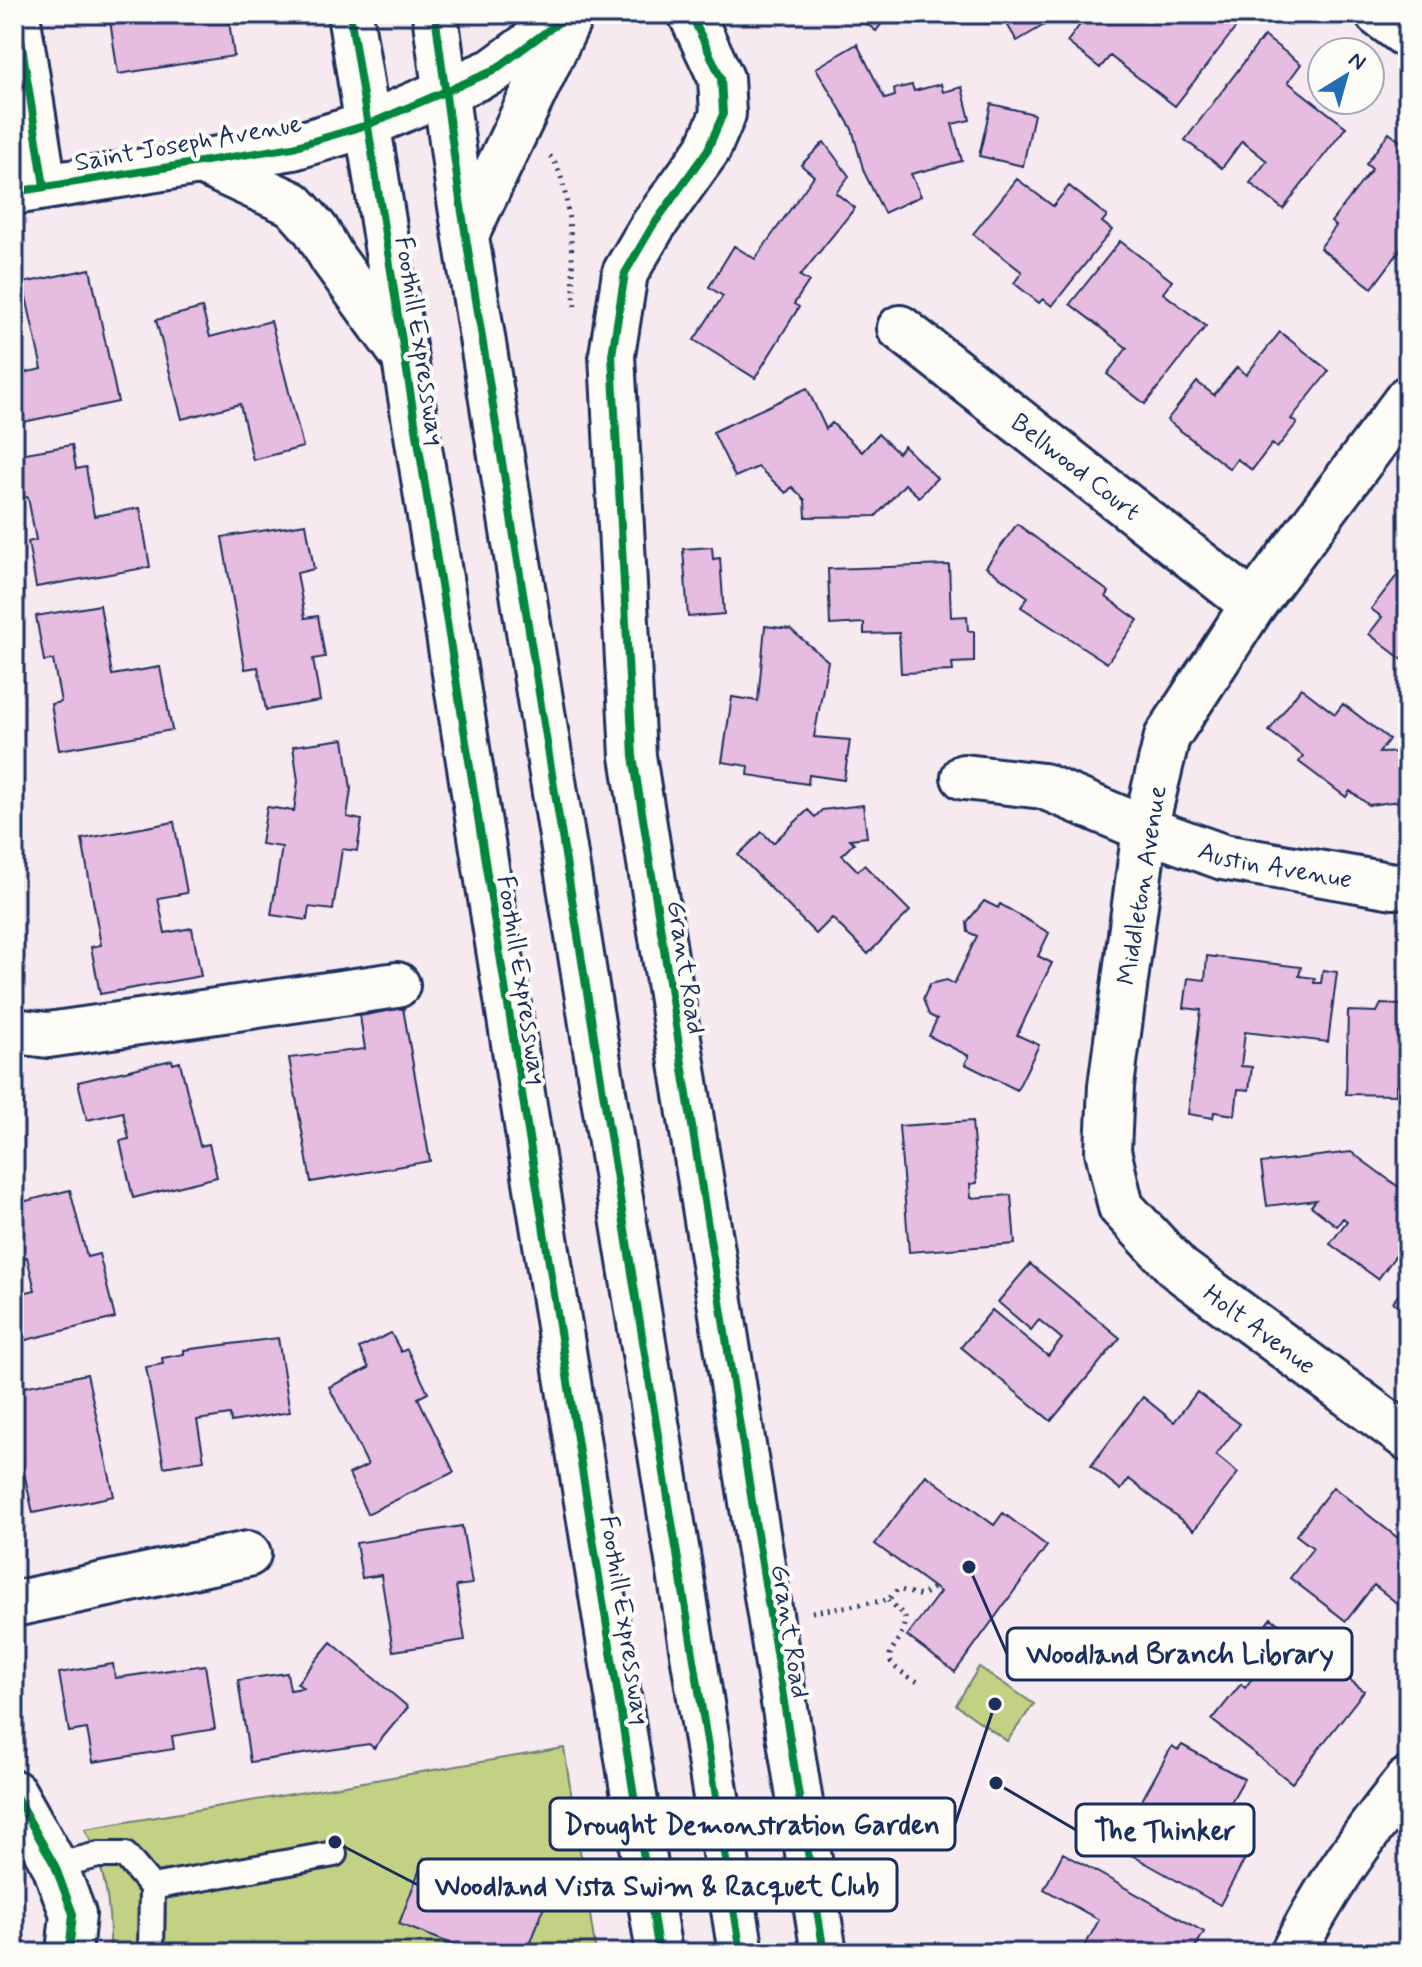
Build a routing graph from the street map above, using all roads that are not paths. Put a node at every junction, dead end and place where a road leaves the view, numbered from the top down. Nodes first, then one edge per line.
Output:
1 (17, 14) edge
2 (350, 14) edge
3 (435, 14) edge
4 (571, 14) edge
5 (691, 14) edge
6 (1378, 14) edge
7 (1408, 36) edge
8 (447, 93) junction
9 (367, 125) junction
10 (199, 161) junction
11 (29, 189) edge
12 (466, 235) junction
13 (900, 328) dead end
14 (403, 355) junction
15 (1408, 398) edge
16 (1253, 605) junction
17 (964, 777) dead end
18 (1145, 829) junction
19 (1408, 884) edge
20 (397, 985) dead end
21 (14, 1031) edge
22 (1121, 1207) joint
23 (1408, 1438) edge
24 (248, 1554) dead end
25 (14, 1604) edge
26 (1408, 1780) edge
27 (14, 1793) edge
28 (334, 1854) dead end
29 (55, 1866) junction
30 (152, 1887) junction
31 (69, 1953) edge
32 (151, 1953) edge
33 (659, 1953) edge
34 (741, 1953) edge
35 (824, 1953) edge
36 (1293, 1953) edge

1 - 11 main road
2 - 9 main road, Foothill Expressway
3 - 8 main road
4 - 8 main road
4 - 12 main road
5 - 35 main road, Grant Road
6 - 7 main road
8 - 9 main road
8 - 12 main road
9 - 10 main road, Saint Joseph Avenue
9 - 14 main road, Foothill Expressway
10 - 11 main road, Saint Joseph Avenue
10 - 14 main road
12 - 34 main road
13 - 16 main road, Bellwood Court
14 - 33 main road, Foothill Expressway
15 - 16 main road, Middleton Avenue
16 - 18 main road, Middleton Avenue
17 - 18 main road, Austin Avenue
18 - 19 main road, Austin Avenue
18 - 22 main road, Middleton Avenue
20 - 21 main road
22 - 23 main road, Holt Avenue
24 - 25 main road
26 - 36 main road
27 - 29 main road
28 - 30 lane
29 - 30 lane
29 - 31 main road
30 - 32 lane

